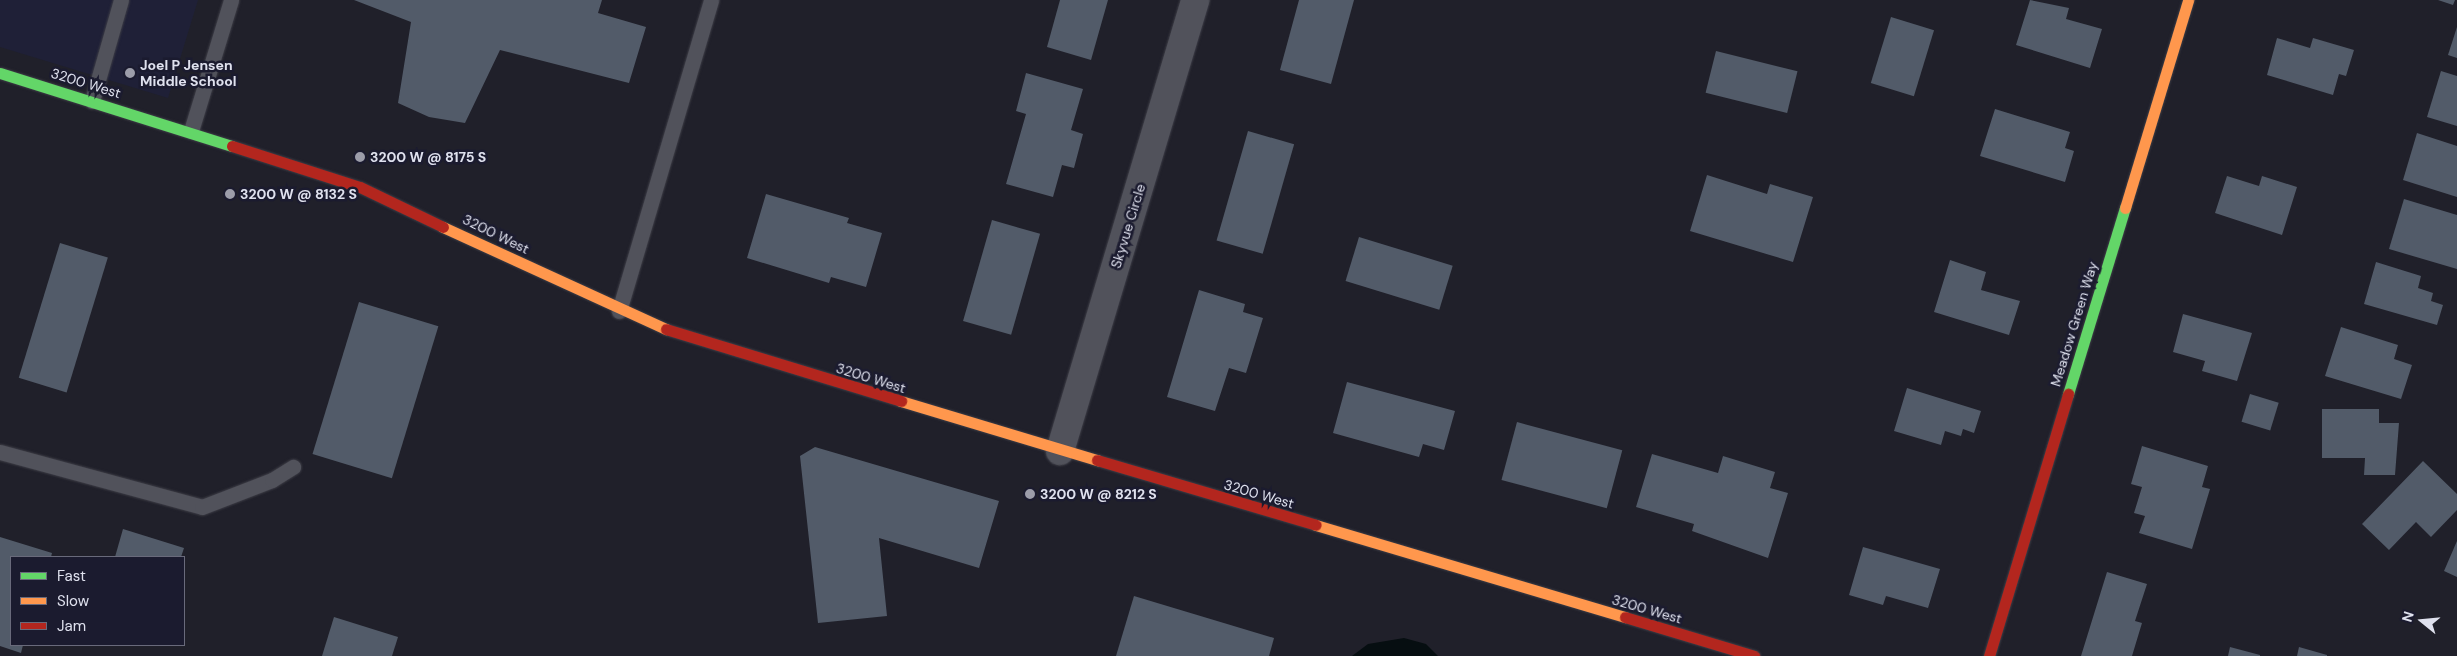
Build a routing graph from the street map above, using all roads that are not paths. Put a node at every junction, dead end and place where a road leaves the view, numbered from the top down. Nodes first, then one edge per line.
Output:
1 (121, 0) edge
2 (231, 0) edge
3 (711, 0) edge
4 (1195, 0) edge
5 (2188, 0) edge
6 (1, 77) edge
7 (92, 101) junction
8 (191, 130) junction
9 (619, 311) junction
10 (1060, 451) junction
11 (0, 452) edge
12 (293, 466) dead end
13 (1754, 656) edge
14 (1989, 656) edge

1 - 7 lane
2 - 8 lane
3 - 9 lane
4 - 10 street, Skyvue Circle
5 - 14 street, Meadow Green Way
6 - 7 street, 3200 West
7 - 8 street, 3200 West
8 - 9 street, 3200 West
9 - 10 street, 3200 West
10 - 13 street, 3200 West
11 - 12 lane

